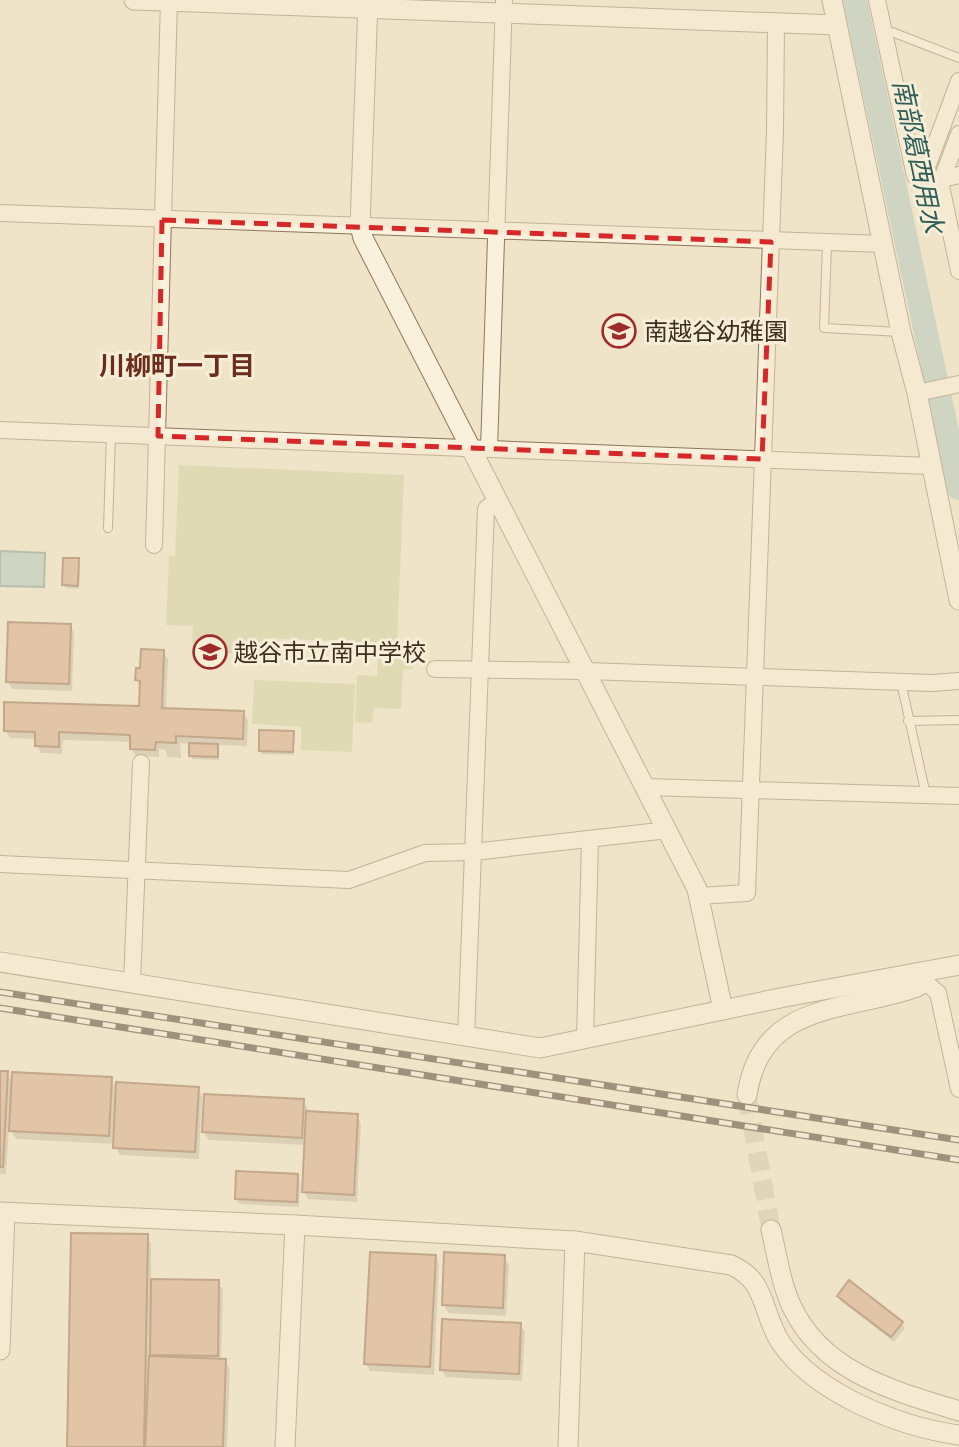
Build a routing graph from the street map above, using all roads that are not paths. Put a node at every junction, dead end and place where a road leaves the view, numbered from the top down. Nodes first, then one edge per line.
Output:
1 (134, 0) edge
2 (832, 0) edge
3 (877, 0) edge
4 (169, 1) edge
5 (368, 4) edge
6 (504, 6) edge
7 (776, 23) junction
8 (837, 25) junction
9 (884, 33) junction
10 (959, 58) edge
11 (959, 81) edge
12 (959, 134) edge
13 (959, 175) edge
14 (942, 179) junction
15 (0, 213) edge
16 (162, 220) junction
17 (360, 226) junction
18 (495, 229) junction
19 (955, 230) edge
20 (771, 242) junction
21 (828, 244) junction
22 (884, 244) junction
23 (959, 271) edge
24 (901, 332) junction
25 (956, 384) edge
26 (921, 392) junction
27 (0, 430) edge
28 (111, 435) junction
29 (158, 436) junction
30 (480, 448) junction
31 (762, 459) junction
32 (930, 466) junction
33 (498, 500) junction
34 (108, 528) dead end
35 (154, 545) dead end
36 (959, 600) edge
37 (481, 668) junction
38 (435, 669) dead end
39 (587, 671) junction
40 (754, 677) junction
41 (959, 681) edge
42 (901, 682) junction
43 (959, 720) edge
44 (908, 721) junction
45 (141, 763) dead end
46 (645, 787) junction
47 (750, 790) junction
48 (926, 795) junction
49 (959, 796) edge
50 (668, 830) junction
51 (590, 839) junction
52 (473, 852) junction
53 (0, 864) edge
54 (138, 870) junction
55 (699, 896) junction
56 (0, 962) edge
57 (959, 965) edge
58 (917, 978) junction
59 (132, 983) junction
60 (723, 1010) junction
61 (466, 1037) junction
62 (585, 1039) junction
63 (959, 1089) edge
64 (747, 1095) tunnel mouth
65 (3, 1213) edge
66 (295, 1225) junction
67 (771, 1230) tunnel mouth
68 (575, 1241) junction
69 (0, 1350) edge
70 (959, 1411) edge
71 (959, 1435) edge
72 (285, 1447) edge
73 (568, 1447) edge

1 - 4 street
2 - 8 street
3 - 9 street
4 - 5 street
4 - 16 street
5 - 6 street
5 - 17 street
6 - 7 street
6 - 18 street
7 - 8 street
7 - 20 street
8 - 22 street
9 - 10 lane
9 - 11 street
12 - 14 street
13 - 14 street
14 - 19 street
15 - 16 street
16 - 17 street
16 - 29 street
17 - 18 street
17 - 30 street
18 - 20 street
18 - 30 street
19 - 23 street
20 - 21 street
20 - 31 street
21 - 22 street
21 - 24 lane
22 - 24 street
24 - 26 street
25 - 26 street
26 - 32 street
27 - 28 street
28 - 29 street
28 - 34 lane
29 - 30 street
29 - 35 street
30 - 31 street
30 - 33 street
31 - 32 street
31 - 40 street
32 - 36 street
33 - 37 street
33 - 39 street
37 - 38 street
37 - 39 street
37 - 52 street
39 - 40 street
39 - 46 street
40 - 42 street
40 - 47 street
41 - 42 street
42 - 44 lane
43 - 44 lane
44 - 48 lane
45 - 54 street
46 - 47 street
46 - 50 street
47 - 48 street
47 - 55 street
48 - 49 street
50 - 51 street
50 - 55 street
51 - 52 street
51 - 62 street
52 - 54 street
52 - 61 street
53 - 54 street
54 - 59 street
55 - 60 street
56 - 59 street
57 - 58 street
58 - 60 street
58 - 63 street
58 - 64 street
59 - 61 street
60 - 62 street
61 - 62 street
65 - 66 street
65 - 69 street
66 - 68 street
66 - 72 street
67 - 70 street
68 - 71 street
68 - 73 street

